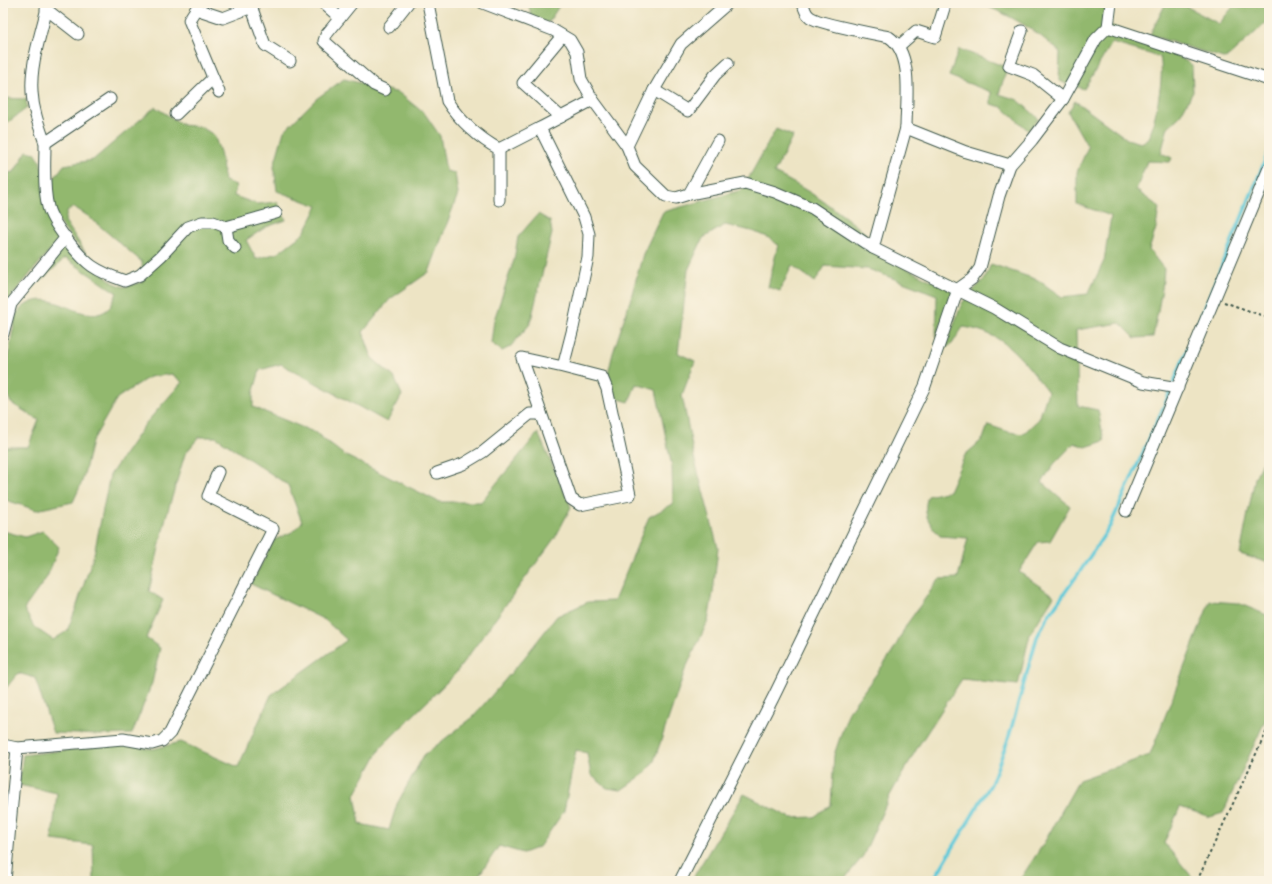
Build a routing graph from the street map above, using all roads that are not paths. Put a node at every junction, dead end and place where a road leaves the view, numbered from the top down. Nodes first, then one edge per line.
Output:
1 (323, 3) edge
2 (352, 3) edge
3 (408, 3) edge
4 (428, 3) edge
5 (483, 3) edge
6 (728, 3) edge
7 (803, 3) edge
8 (1111, 3) edge
9 (251, 5) edge
10 (47, 6) edge
11 (502, 7) edge
12 (944, 8) dead end
13 (340, 18) junction
14 (389, 27) dead end
15 (1108, 27) junction
16 (1022, 31) dead end
17 (78, 34) dead end
18 (562, 36) junction
19 (899, 46) junction
20 (290, 61) dead end
21 (728, 62) dead end
22 (213, 78) junction
23 (1269, 80) edge
24 (385, 90) dead end
25 (654, 90) junction
26 (219, 92) dead end
27 (110, 98) dead end
28 (1063, 99) junction
29 (593, 100) junction
30 (176, 114) dead end
31 (561, 117) junction
32 (540, 128) junction
33 (906, 128) junction
34 (718, 141) dead end
35 (44, 143) junction
36 (627, 146) junction
37 (499, 149) junction
38 (1010, 165) junction
39 (1269, 168) edge
40 (689, 194) junction
41 (499, 200) dead end
42 (276, 213) dead end
43 (226, 227) junction
44 (66, 238) junction
45 (235, 248) dead end
46 (873, 248) junction
47 (958, 288) junction
48 (3, 334) edge
49 (563, 367) junction
50 (1174, 387) junction
51 (541, 414) junction
52 (218, 472) dead end
53 (437, 473) dead end
54 (1126, 511) dead end
55 (3, 745) edge
56 (17, 748) junction
57 (5, 881) edge
58 (680, 881) edge

1 - 13 street
2 - 13 street
3 - 14 street
4 - 37 street
5 - 11 street
6 - 25 street
7 - 19 street
8 - 15 street
9 - 20 street
9 - 22 street
10 - 17 street
10 - 35 street
11 - 18 street
12 - 19 street
13 - 24 street
15 - 23 street
15 - 28 street
16 - 28 street
18 - 29 street
18 - 31 street
19 - 33 street
21 - 25 street
22 - 26 street
22 - 30 street
25 - 36 street
27 - 35 street
28 - 38 street
29 - 31 street
29 - 36 street
31 - 32 street
32 - 37 street
32 - 49 street
33 - 38 street
33 - 46 street
34 - 40 street
35 - 44 street
36 - 40 street
37 - 41 street
38 - 47 street
39 - 50 street
40 - 46 street
42 - 43 street
43 - 44 street
43 - 45 street
44 - 48 street
46 - 47 street
47 - 50 street
47 - 58 street
49 - 51 street
49 - 51 street
50 - 54 street
51 - 53 street
52 - 56 street
55 - 56 street
56 - 57 street

